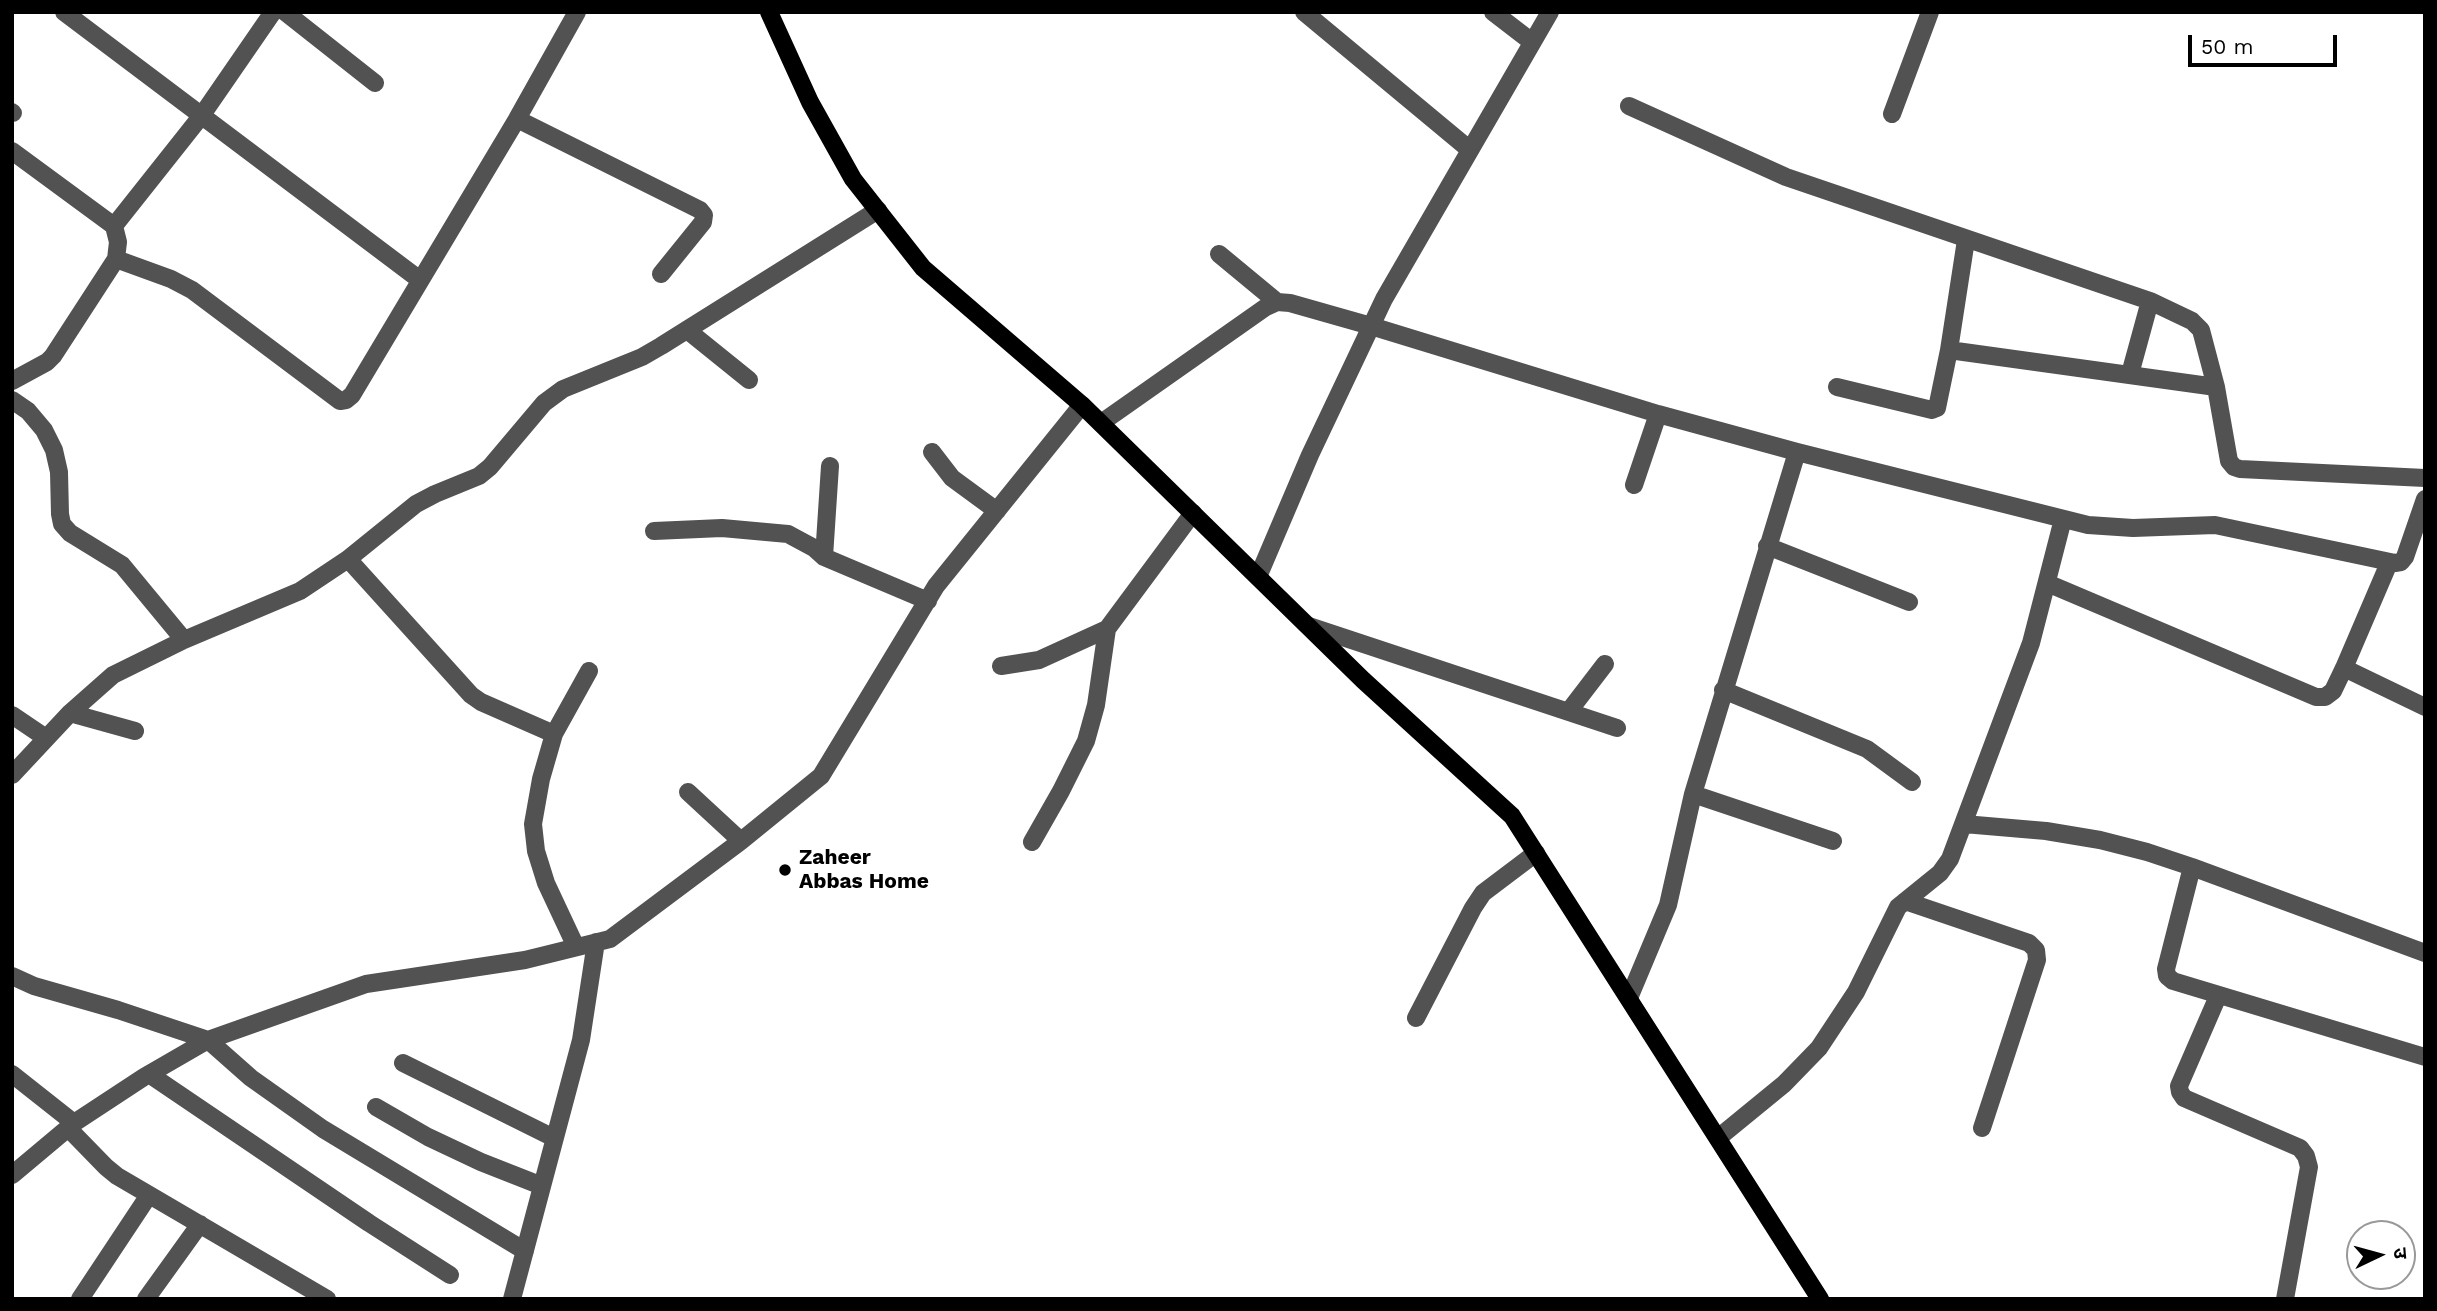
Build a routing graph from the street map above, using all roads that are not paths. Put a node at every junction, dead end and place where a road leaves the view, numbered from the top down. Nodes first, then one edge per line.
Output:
1 (64, 12) edge
2 (273, 12) edge
3 (285, 12) edge
4 (577, 12) edge
5 (769, 12) edge
6 (1493, 12) edge
7 (1550, 12) edge
8 (1930, 12) edge
9 (1308, 14) edge
10 (1532, 42) junction
11 (375, 83) dead end
12 (1629, 106) dead end
13 (1892, 114) dead end
14 (202, 115) junction
15 (517, 119) junction
16 (1470, 150) junction
17 (12, 151) edge
18 (878, 211) junction
19 (114, 226) junction
20 (1966, 240) junction
21 (1219, 254) dead end
22 (116, 259) junction
23 (661, 274) dead end
24 (420, 280) junction
25 (2150, 301) junction
26 (1277, 302) junction
27 (1371, 326) junction
28 (687, 330) junction
29 (1949, 350) junction
30 (2130, 374) junction
31 (749, 380) dead end
32 (12, 381) edge
33 (1837, 387) dead end
34 (2216, 387) junction
35 (12, 400) edge
36 (1082, 405) junction
37 (1658, 414) junction
38 (1101, 423) junction
39 (932, 452) dead end
40 (1797, 452) junction
41 (830, 466) dead end
42 (2425, 478) edge
43 (1634, 485) dead end
44 (2425, 499) edge
45 (996, 511) junction
46 (1193, 513) junction
47 (2063, 519) junction
48 (654, 531) dead end
49 (1767, 546) junction
50 (824, 557) junction
51 (348, 559) junction
52 (2389, 563) junction
53 (1258, 577) junction
54 (2047, 583) junction
55 (928, 601) junction
56 (1909, 601) dead end
57 (1309, 626) junction
58 (1107, 629) junction
59 (184, 640) junction
60 (1605, 664) dead end
61 (1002, 666) dead end
62 (2344, 668) junction
63 (589, 671) dead end
64 (1723, 690) junction
65 (2425, 707) edge
66 (1569, 711) junction
67 (70, 713) junction
68 (12, 715) edge
69 (1617, 728) dead end
70 (135, 731) dead end
71 (554, 734) junction
72 (46, 738) junction
73 (12, 775) edge
74 (1912, 782) dead end
75 (688, 793) dead end
76 (1693, 794) junction
77 (1964, 824) junction
78 (741, 841) junction
79 (1833, 841) dead end
80 (1032, 842) dead end
81 (1536, 853) junction
82 (2192, 867) junction
83 (1905, 901) junction
84 (596, 942) junction
85 (576, 947) junction
86 (2425, 953) edge
87 (12, 976) edge
88 (2218, 996) junction
89 (1629, 998) junction
90 (1416, 1018) dead end
91 (208, 1040) junction
92 (2425, 1057) edge
93 (403, 1063) dead end
94 (12, 1074) edge
95 (149, 1074) junction
96 (376, 1107) dead end
97 (71, 1126) junction
98 (1982, 1128) dead end
99 (554, 1138) junction
100 (1718, 1138) junction
101 (12, 1175) edge
102 (542, 1186) junction
103 (149, 1195) junction
104 (200, 1224) junction
105 (526, 1251) junction
106 (450, 1275) dead end
107 (79, 1299) edge
108 (146, 1299) edge
109 (327, 1299) edge
110 (512, 1299) edge
111 (1820, 1299) edge
112 (2285, 1299) edge

1 - 14 street
2 - 14 street
3 - 11 street
4 - 15 street
5 - 18 main road
6 - 10 street
7 - 10 street
8 - 13 street
9 - 16 street
10 - 16 street
12 - 20 street
14 - 19 street
14 - 24 street
15 - 23 street
15 - 24 street
16 - 27 street
17 - 19 street
18 - 28 street
18 - 36 main road
19 - 22 street
20 - 25 street
20 - 29 street
21 - 26 street
22 - 24 street
22 - 32 street
25 - 30 street
25 - 34 street
26 - 27 street
26 - 38 street
27 - 37 street
27 - 53 street
28 - 31 street
28 - 51 street
29 - 30 street
29 - 33 street
30 - 34 street
34 - 42 street
35 - 59 street
36 - 38 main road
36 - 45 street
37 - 40 street
37 - 43 street
38 - 46 main road
39 - 45 street
40 - 47 street
40 - 49 street
41 - 50 street
44 - 52 street
45 - 55 street
46 - 53 main road
46 - 58 street
47 - 52 street
47 - 54 street
48 - 50 street
49 - 56 street
49 - 64 street
50 - 55 street
51 - 59 street
51 - 71 street
52 - 62 street
53 - 57 main road
54 - 62 street
54 - 77 street
55 - 78 street
57 - 66 street
57 - 81 main road
58 - 61 street
58 - 80 street
59 - 67 street
60 - 66 street
62 - 65 street
63 - 71 street
64 - 74 street
64 - 76 street
66 - 69 street
67 - 70 street
67 - 72 street
68 - 72 street
71 - 85 street
72 - 73 street
75 - 78 street
76 - 79 street
76 - 89 street
77 - 82 street
77 - 83 street
78 - 84 street
81 - 89 main road
81 - 90 street
82 - 86 street
82 - 88 street
83 - 98 street
83 - 100 street
84 - 85 street
84 - 99 street
85 - 91 street
87 - 91 street
88 - 92 street
88 - 112 street
89 - 100 main road
91 - 95 street
91 - 105 street
93 - 99 street
94 - 97 street
95 - 97 street
95 - 106 street
96 - 102 street
97 - 101 street
97 - 103 street
99 - 102 street
100 - 111 main road
102 - 105 street
103 - 104 street
103 - 107 street
104 - 108 street
104 - 109 street
105 - 110 street

